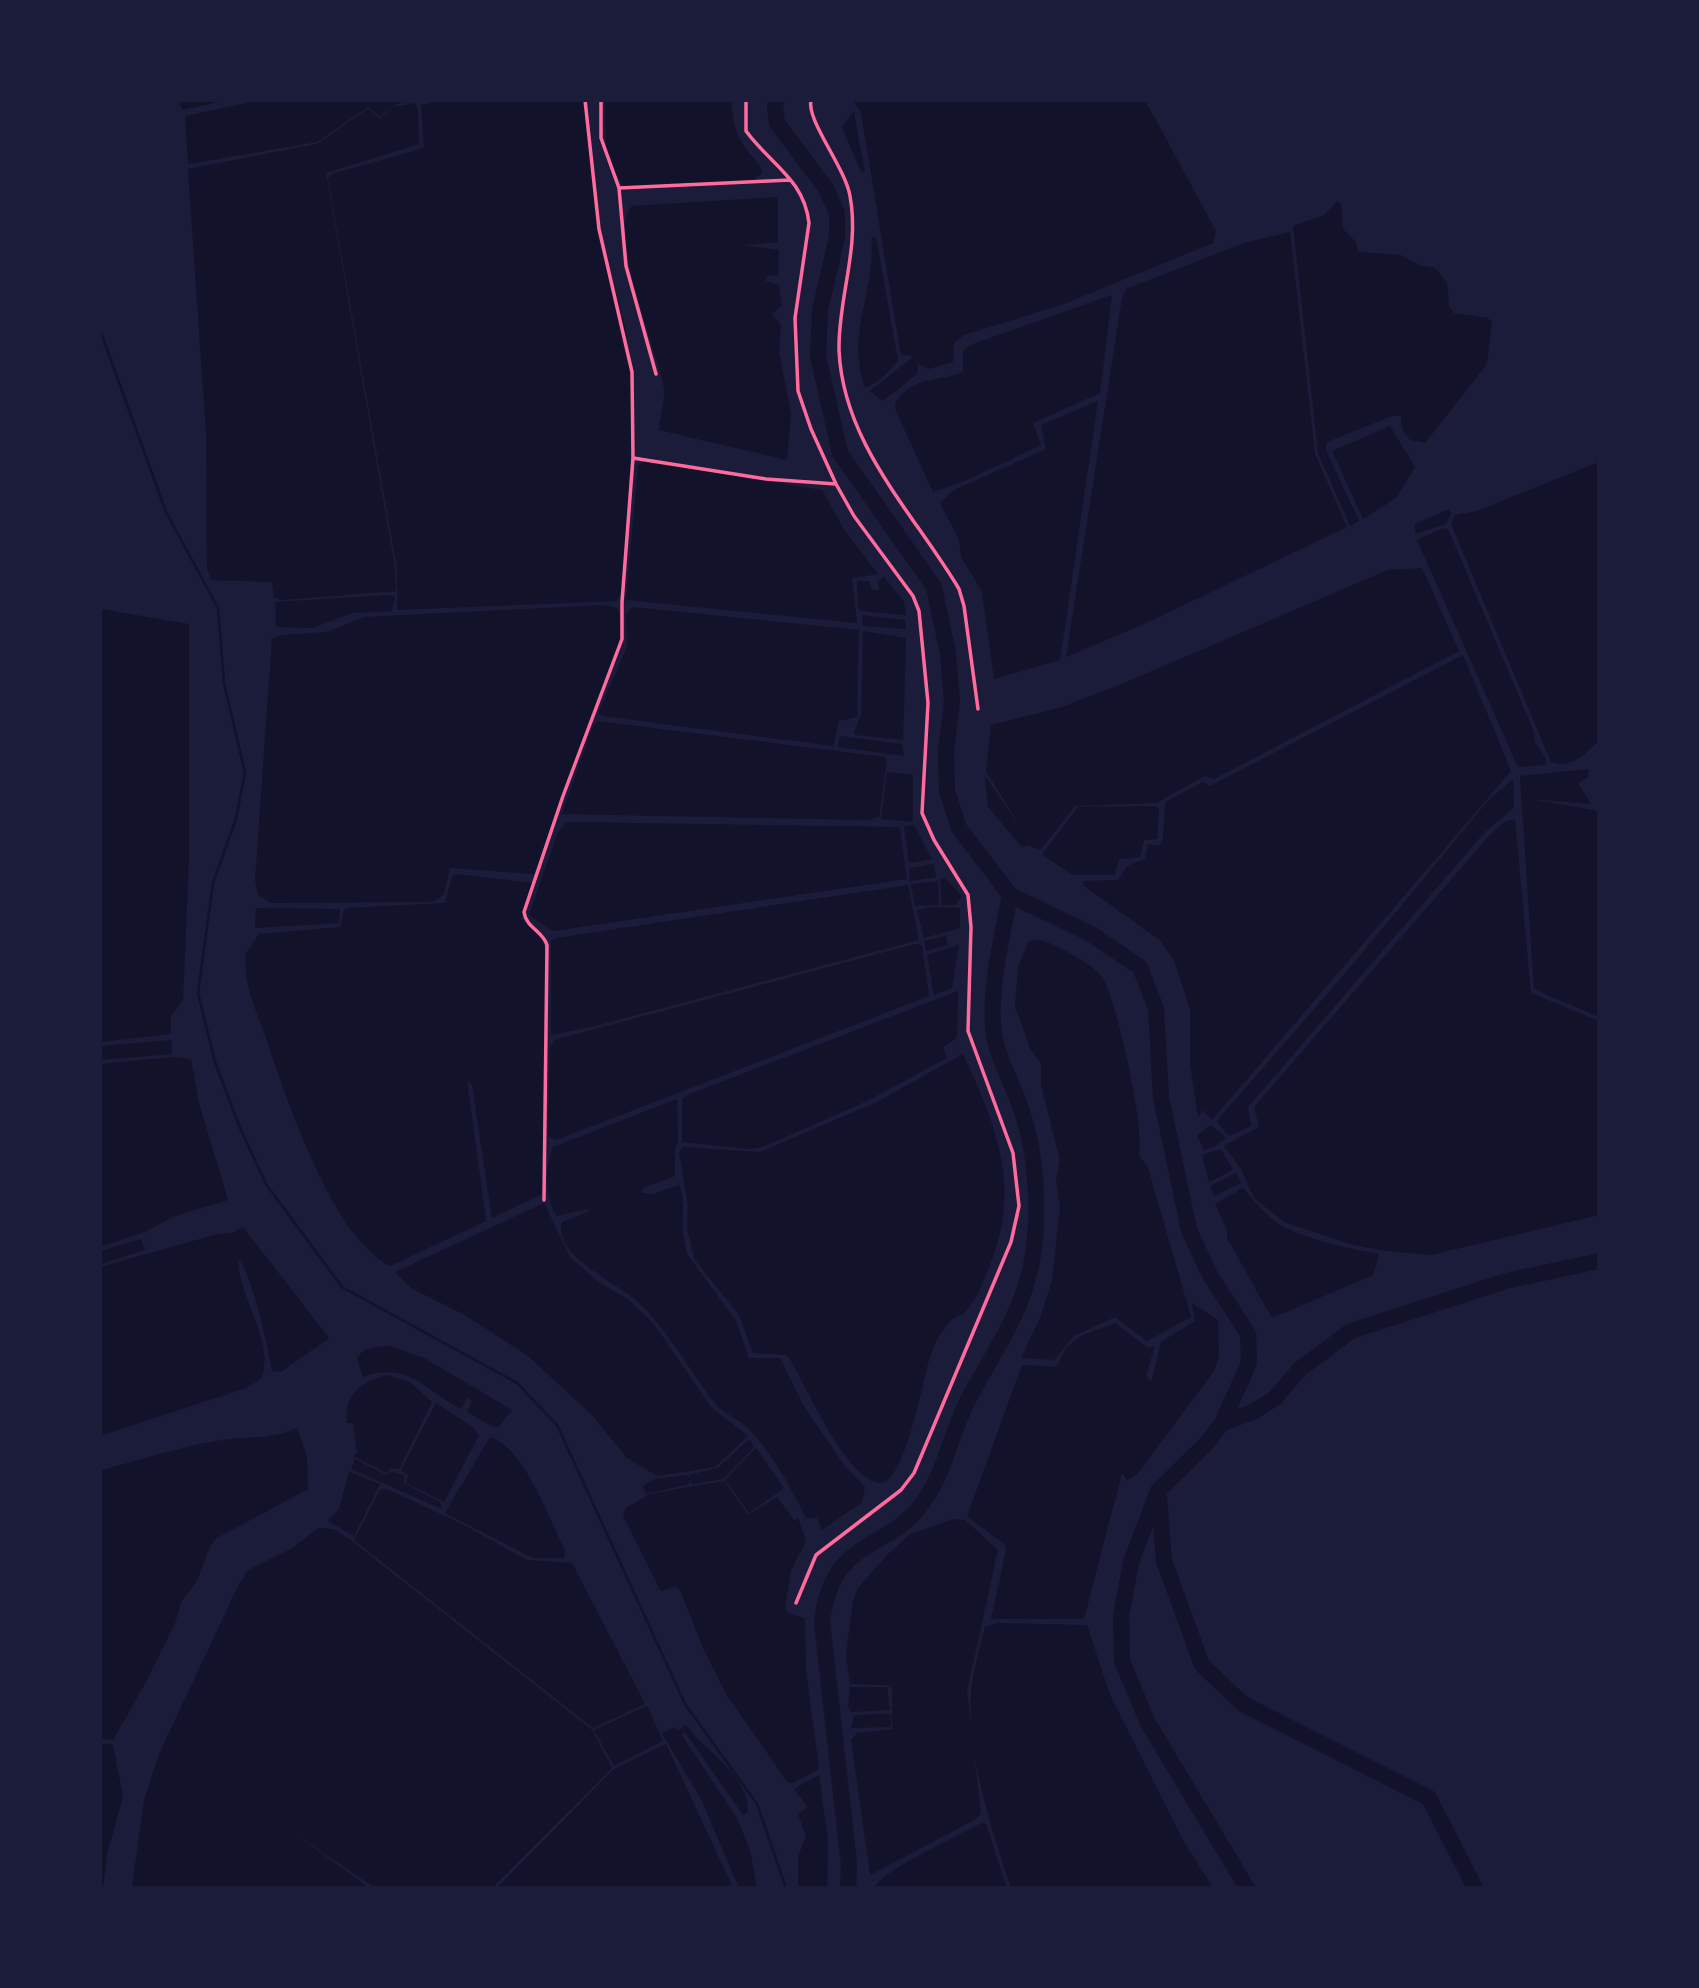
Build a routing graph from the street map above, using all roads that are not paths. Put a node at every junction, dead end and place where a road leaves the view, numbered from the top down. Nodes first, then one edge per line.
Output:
1 (585, 100) edge
2 (601, 100) edge
3 (746, 100) edge
4 (811, 100) edge
5 (790, 180) junction
6 (619, 188) junction
7 (656, 374) dead end
8 (633, 458) junction
9 (836, 484) junction
10 (978, 709) dead end
11 (544, 1200) dead end
12 (796, 1603) dead end

1 - 8 street
2 - 6 street
3 - 5 street
4 - 10 street
5 - 6 street
5 - 9 street
6 - 7 street
8 - 9 street
8 - 11 street
9 - 12 street

